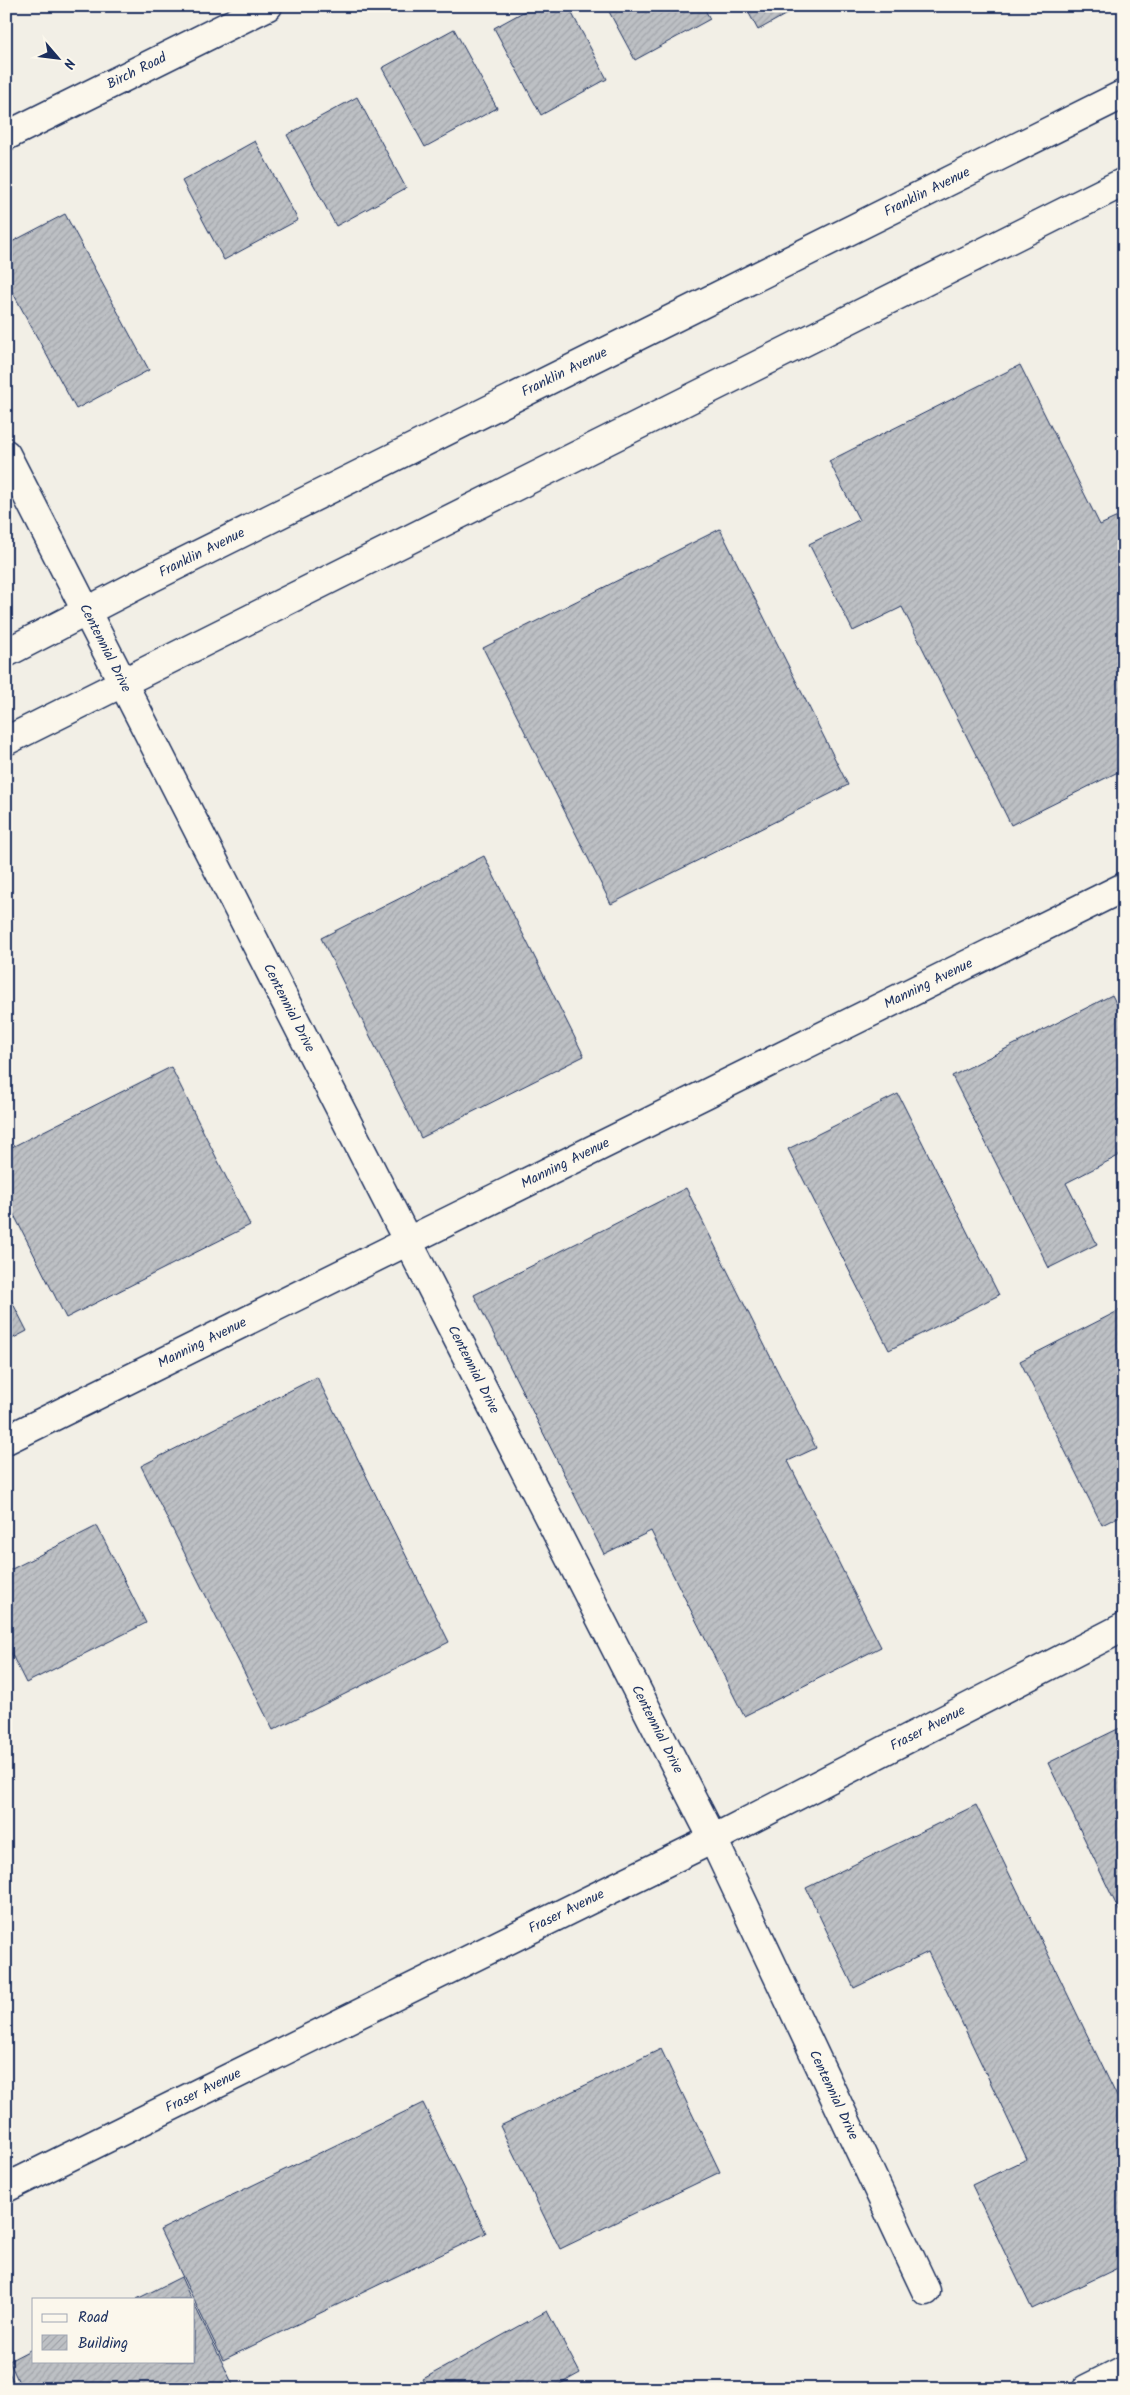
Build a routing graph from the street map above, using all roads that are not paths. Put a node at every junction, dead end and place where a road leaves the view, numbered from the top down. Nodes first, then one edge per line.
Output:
1 (268, 6) edge
2 (1124, 94) edge
3 (6, 136) edge
4 (1124, 182) edge
5 (6, 454) edge
6 (88, 611) junction
7 (6, 653) edge
8 (121, 683) junction
9 (6, 741) edge
10 (1124, 887) edge
11 (408, 1241) junction
12 (6, 1440) edge
13 (1124, 1627) edge
14 (714, 1839) junction
15 (6, 2188) edge
16 (926, 2291) dead end
17 (1124, 2370) edge
18 (1086, 2389) edge

1 - 3 street, Birch Road
2 - 6 street, Franklin Avenue
4 - 8 street
5 - 6 street, Centennial Drive
6 - 7 street, Franklin Avenue
6 - 8 street, Centennial Drive
8 - 9 street
8 - 11 street, Centennial Drive
10 - 11 street, Manning Avenue
11 - 12 street, Manning Avenue
11 - 14 street, Centennial Drive
13 - 14 street, Fraser Avenue
14 - 15 street, Fraser Avenue
14 - 16 street, Centennial Drive
17 - 18 street

